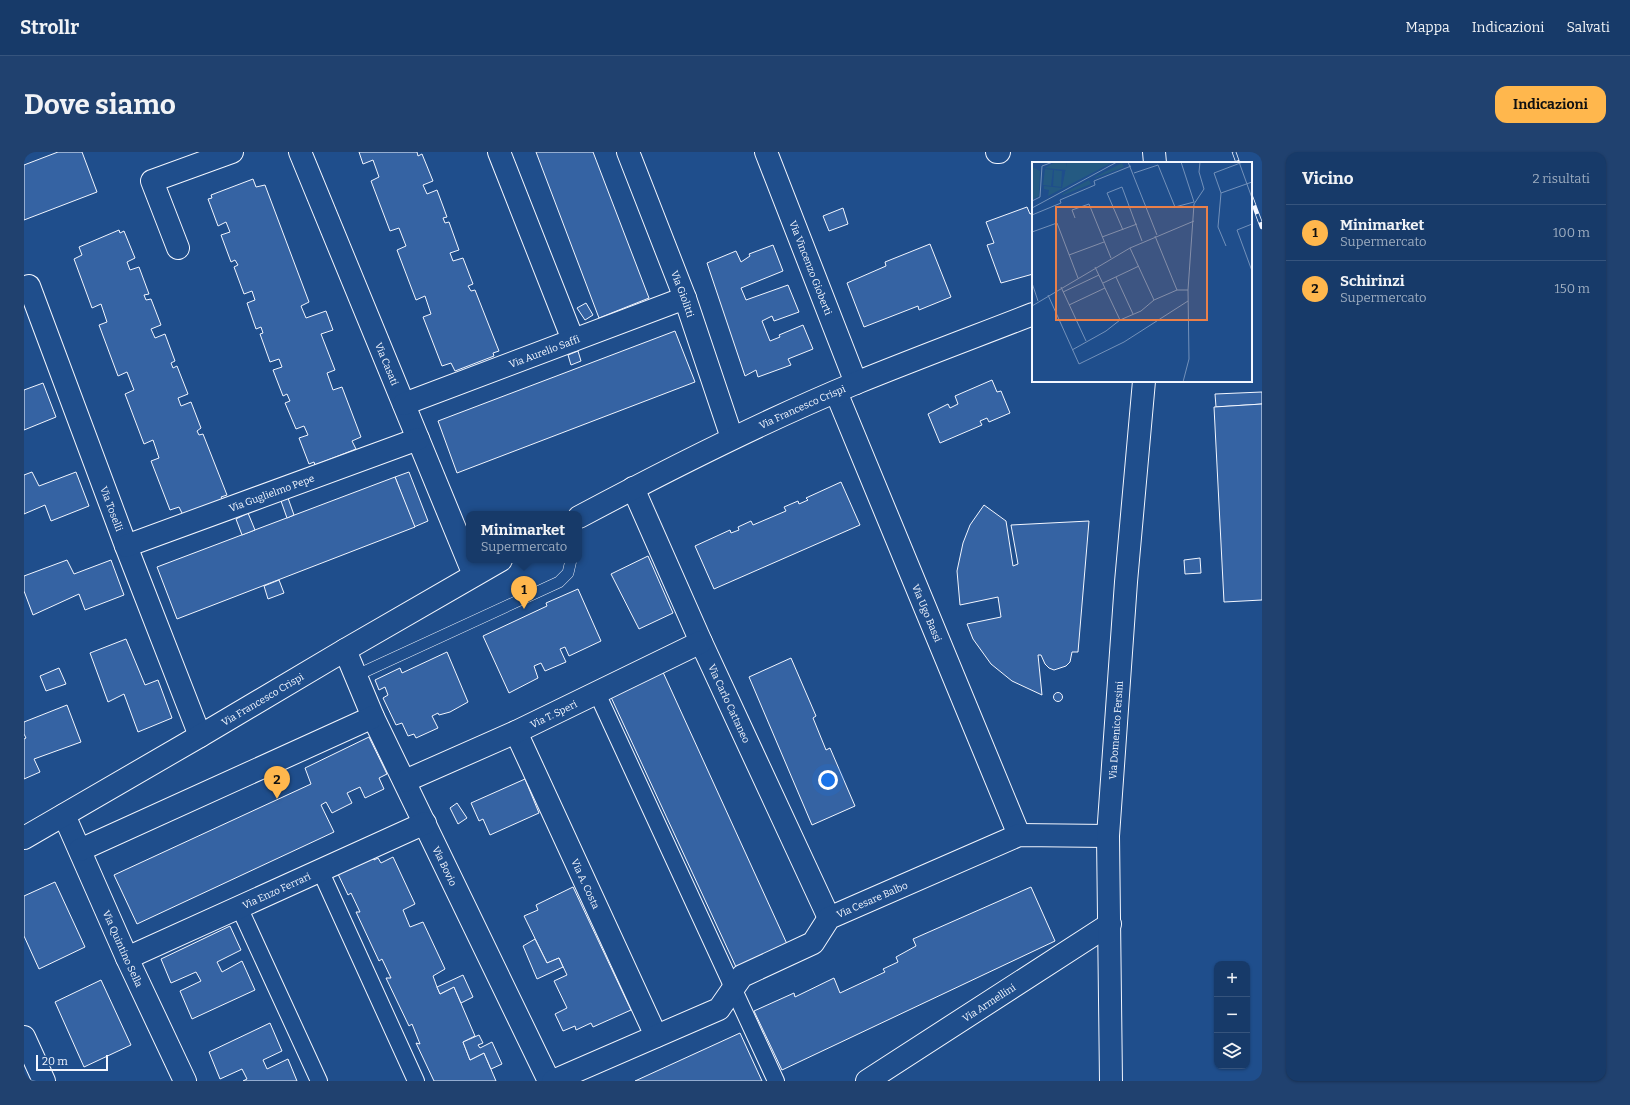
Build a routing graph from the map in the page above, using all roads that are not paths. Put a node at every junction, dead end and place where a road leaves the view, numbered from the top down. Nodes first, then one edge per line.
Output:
1 (232, 152) edge
2 (300, 152) edge
3 (499, 152) edge
4 (628, 152) edge
5 (766, 152) edge
6 (1154, 152) edge
7 (1155, 162) edge
8 (178, 248) dead end
9 (24, 288) edge
10 (685, 298) junction
11 (1032, 314) edge
12 (573, 340) junction
13 (1144, 382) edge
14 (856, 383) junction
15 (836, 392) junction
16 (404, 404) junction
17 (732, 438) junction
18 (418, 439) junction
19 (633, 488) junction
20 (582, 516) edge
21 (126, 546) junction
22 (466, 556) edge
23 (469, 563) edge
24 (496, 563) edge
25 (571, 563) edge
26 (474, 575) junction
27 (701, 642) junction
28 (344, 650) junction
29 (355, 676) junction
30 (597, 692) junction
31 (373, 717) junction
32 (516, 732) junction
33 (200, 736) junction
34 (405, 781) junction
35 (64, 815) junction
36 (425, 823) junction
37 (1019, 835) junction
38 (1108, 836) junction
39 (24, 838) edge
40 (80, 850) junction
41 (320, 870) junction
42 (239, 907) junction
43 (829, 918) junction
44 (1110, 924) junction
45 (127, 958) junction
46 (733, 988) junction
47 (656, 1036) junction
48 (24, 1037) edge
49 (44, 1081) edge
50 (185, 1081) edge
51 (319, 1081) edge
52 (416, 1081) edge
53 (548, 1081) edge
54 (553, 1081) edge
55 (776, 1081) edge
56 (867, 1081) edge
57 (1111, 1081) edge

1 - 8 street
2 - 16 street, Via Casati
3 - 12 street
4 - 10 street, Via Giolitti
5 - 14 street, Via Vincenzo Gioberti
6 - 7 street
9 - 21 street, Via Toselli
10 - 12 street, Via Aurelio Saffi
10 - 17 street, Via Giolitti
11 - 14 street, Via Francesco Crispi
12 - 16 street, Via Aurelio Saffi
13 - 38 street, Via Domenico Fersini
14 - 15 street, Via Francesco Crispi
15 - 17 street, Via Francesco Crispi
15 - 37 street, Via Ugo Bassi
16 - 18 street, Via Casati
17 - 19 street, Via Francesco Crispi
18 - 21 street, Via Guglielmo Pepe
18 - 22 street, Via Casati
19 - 20 street, Via Francesco Crispi
19 - 27 street, Via Carlo Cattaneo
21 - 33 street, Via Toselli
23 - 26 street, Via Casati
24 - 26 street, Via Francesco Crispi
25 - 29 lane
26 - 28 street, Via Francesco Crispi
27 - 30 street, Via T. Speri
27 - 43 street, Via Carlo Cattaneo
28 - 29 street, Via Bovio
28 - 33 street, Via Francesco Crispi
29 - 31 street, Via Bovio
30 - 32 street, Via T. Speri
30 - 46 street
31 - 34 street, Via Bovio
31 - 40 street
32 - 34 street, Via T. Speri
32 - 47 street, Via A. Costa
33 - 35 street, Via Francesco Crispi
34 - 36 street, Via Bovio
35 - 39 street, Via Francesco Crispi
35 - 40 street, Via Quintino Sella
36 - 41 street, Via Enzo Ferrari
36 - 53 street, Via Bovio
37 - 38 street
37 - 43 street, Via Cesare Balbo
38 - 44 street, Via Domenico Fersini
40 - 45 street, Via Quintino Sella
41 - 42 street, Via Enzo Ferrari
41 - 52 street
42 - 45 street, Via Enzo Ferrari
42 - 51 street
43 - 46 street, Via Cesare Balbo
44 - 56 street, Via Armellini
44 - 57 street, Via Domenico Fersini
45 - 50 street, Via Quintino Sella
46 - 47 street, Via Cesare Balbo
46 - 55 street
47 - 54 street, Via Cesare Balbo
48 - 49 street

